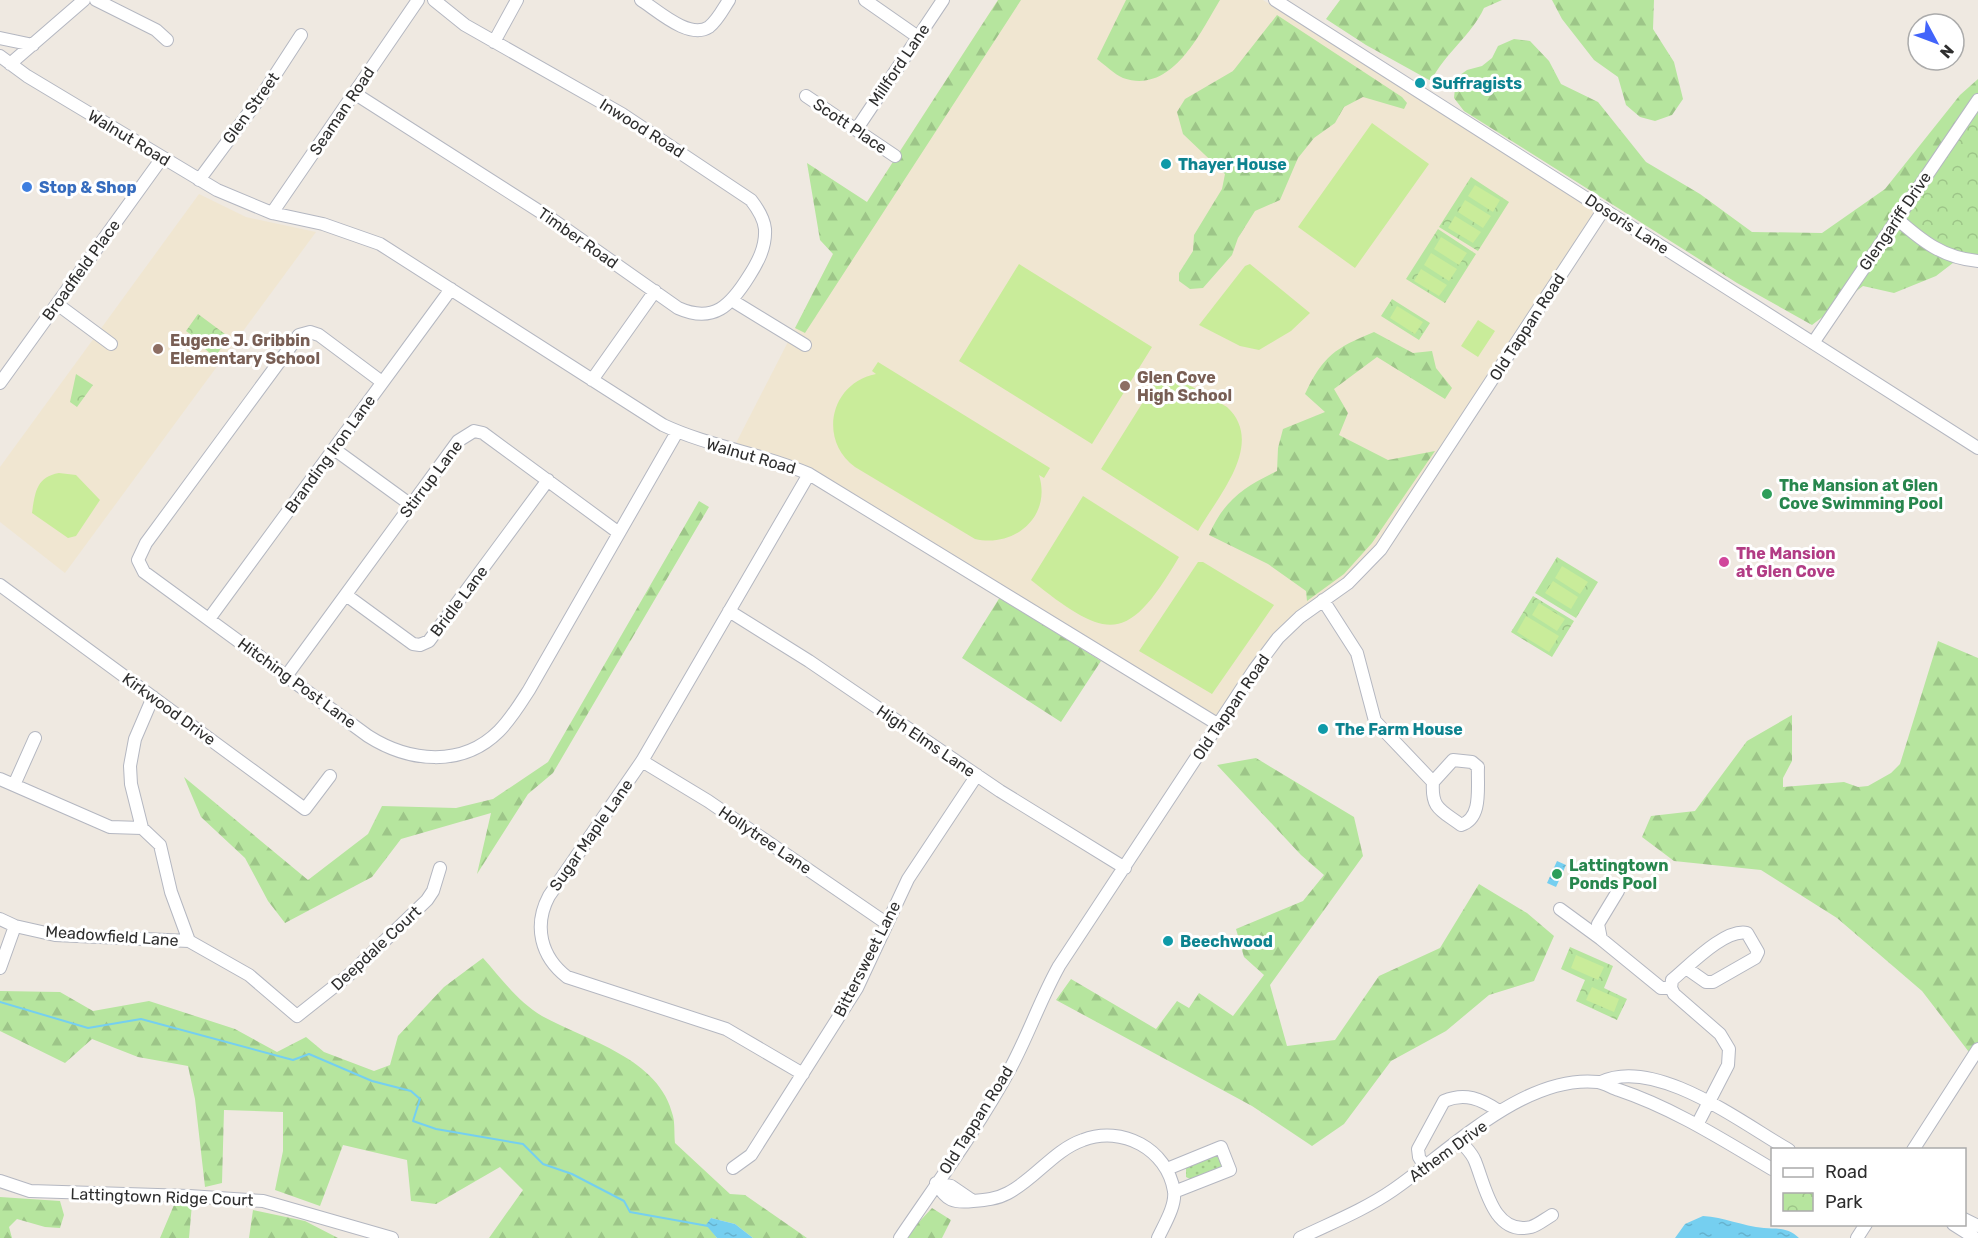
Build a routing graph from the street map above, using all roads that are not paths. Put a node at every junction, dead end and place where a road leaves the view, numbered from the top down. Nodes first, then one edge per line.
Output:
1 (84, 0) edge
2 (96, 0) edge
3 (418, 0) edge
4 (434, 0) edge
5 (517, 0) edge
6 (641, 0) edge
7 (729, 0) edge
8 (865, 0) edge
9 (943, 0) edge
10 (1275, 0) edge
11 (301, 35) dead end
12 (918, 37) junction
13 (0, 38) edge
14 (167, 40) dead end
15 (494, 42) junction
16 (33, 45) junction
17 (5, 60) edge
18 (354, 93) junction
19 (806, 96) dead end
20 (1978, 100) edge
21 (856, 130) junction
22 (895, 156) dead end
23 (162, 158) junction
24 (199, 180) junction
25 (1604, 209) junction
26 (267, 212) junction
27 (1896, 218) junction
28 (1978, 261) edge
29 (451, 289) junction
30 (655, 291) junction
31 (733, 301) junction
32 (57, 304) junction
33 (1813, 343) junction
34 (111, 344) dead end
35 (805, 345) dead end
36 (592, 380) junction
37 (382, 382) junction
38 (0, 383) edge
39 (677, 432) junction
40 (334, 448) junction
41 (1978, 448) edge
42 (809, 474) junction
43 (548, 480) junction
44 (411, 505) junction
45 (619, 533) junction
46 (0, 585) edge
47 (346, 595) junction
48 (1323, 600) junction
49 (729, 611) junction
50 (209, 619) junction
51 (287, 675) junction
52 (153, 698) junction
53 (1219, 725) junction
54 (35, 738) dead end
55 (642, 761) junction
56 (977, 775) junction
57 (330, 776) dead end
58 (0, 779) edge
59 (1433, 782) junction
60 (14, 785) junction
61 (142, 828) junction
62 (440, 868) dead end
63 (1125, 868) junction
64 (1618, 891) dead end
65 (1560, 909) dead end
66 (0, 919) edge
67 (886, 923) junction
68 (15, 926) junction
69 (1601, 939) junction
70 (189, 941) junction
71 (0, 968) edge
72 (1686, 968) junction
73 (1671, 988) junction
74 (1976, 1058) edge
75 (803, 1074) junction
76 (1600, 1082) junction
77 (1710, 1104) junction
78 (1499, 1111) junction
79 (1697, 1125) junction
80 (1461, 1142) junction
81 (1787, 1148) edge
82 (1914, 1148) edge
83 (1425, 1167) junction
84 (733, 1168) dead end
85 (1771, 1168) edge
86 (1167, 1169) junction
87 (0, 1181) edge
88 (936, 1184) junction
89 (1174, 1192) junction
90 (1552, 1215) dead end
91 (1956, 1226) edge
92 (392, 1238) edge
93 (900, 1238) edge
94 (1158, 1238) edge
95 (1300, 1238) edge
96 (1975, 1238) edge

1 - 16 street
2 - 14 street
3 - 18 street, Seaman Road
4 - 15 street, Inwood Road
5 - 15 street
6 - 7 street
8 - 12 street
9 - 12 street, Millford Lane
10 - 25 street, Dosoris Lane
11 - 24 street, Glen Street
12 - 21 street, Millford Lane
13 - 16 street
15 - 31 street, Inwood Road
16 - 17 street
17 - 23 street, Walnut Road
18 - 26 street, Seaman Road
18 - 30 street, Timber Road
19 - 21 street, Scott Place
20 - 27 street, Glengariff Drive
21 - 22 street, Scott Place
23 - 24 street, Walnut Road
23 - 32 street, Broadfield Place
24 - 26 street, Walnut Road
25 - 33 street, Dosoris Lane
25 - 48 street, Old Tappan Road
26 - 29 street, Walnut Road
27 - 28 street
27 - 33 street, Glengariff Drive
29 - 36 street, Walnut Road
29 - 37 street, Branding Iron Lane
30 - 31 street, Timber Road
30 - 36 street
31 - 35 street
32 - 34 street
32 - 38 street, Broadfield Place
33 - 41 street, Dosoris Lane
36 - 39 street, Walnut Road
37 - 40 street, Branding Iron Lane
37 - 50 street, Hitching Post Lane
39 - 42 street, Walnut Road
39 - 45 street, Hitching Post Lane
40 - 44 street
40 - 50 street, Branding Iron Lane
42 - 49 street, Sugar Maple Lane
42 - 53 street, Walnut Road
43 - 44 street, Stirrup Lane
43 - 45 street, Stirrup Lane
43 - 47 street, Bridle Lane
44 - 47 street, Stirrup Lane
45 - 51 street, Hitching Post Lane
46 - 52 street, Kirkwood Drive
47 - 51 street, Stirrup Lane
48 - 53 street, Old Tappan Road
48 - 59 street
49 - 55 street, Sugar Maple Lane
49 - 56 street, High Elms Lane
50 - 51 street, Hitching Post Lane
52 - 57 street, Kirkwood Drive
52 - 61 street
53 - 63 street, Old Tappan Road
54 - 60 street
55 - 67 street, Hollytree Lane
55 - 75 street, Sugar Maple Lane
56 - 63 street, High Elms Lane
56 - 67 street, Bittersweet Lane
58 - 60 street
59 - 59 street
60 - 61 street
61 - 70 street
62 - 70 street, Deepdale Court
63 - 88 street, Old Tappan Road
64 - 69 street
65 - 69 street
66 - 68 street, Meadowfield Lane
67 - 75 street, Bittersweet Lane
68 - 70 street, Meadowfield Lane
68 - 71 street
69 - 73 street
72 - 72 street
72 - 73 street
73 - 77 street
74 - 82 street
75 - 84 street, Bittersweet Lane
76 - 77 street, Athem Drive
76 - 78 street, Athem Drive
76 - 79 street, Athem Drive
77 - 79 street
77 - 81 street, Athem Drive
78 - 80 street, Athem Drive
78 - 83 street
79 - 85 street, Athem Drive
80 - 83 street, Athem Drive
80 - 90 street
83 - 95 street, Athem Drive
86 - 88 street
86 - 89 street
86 - 89 street
87 - 92 street, Lattingtown Ridge Court
88 - 93 street, Old Tappan Road
89 - 94 street
91 - 96 street

